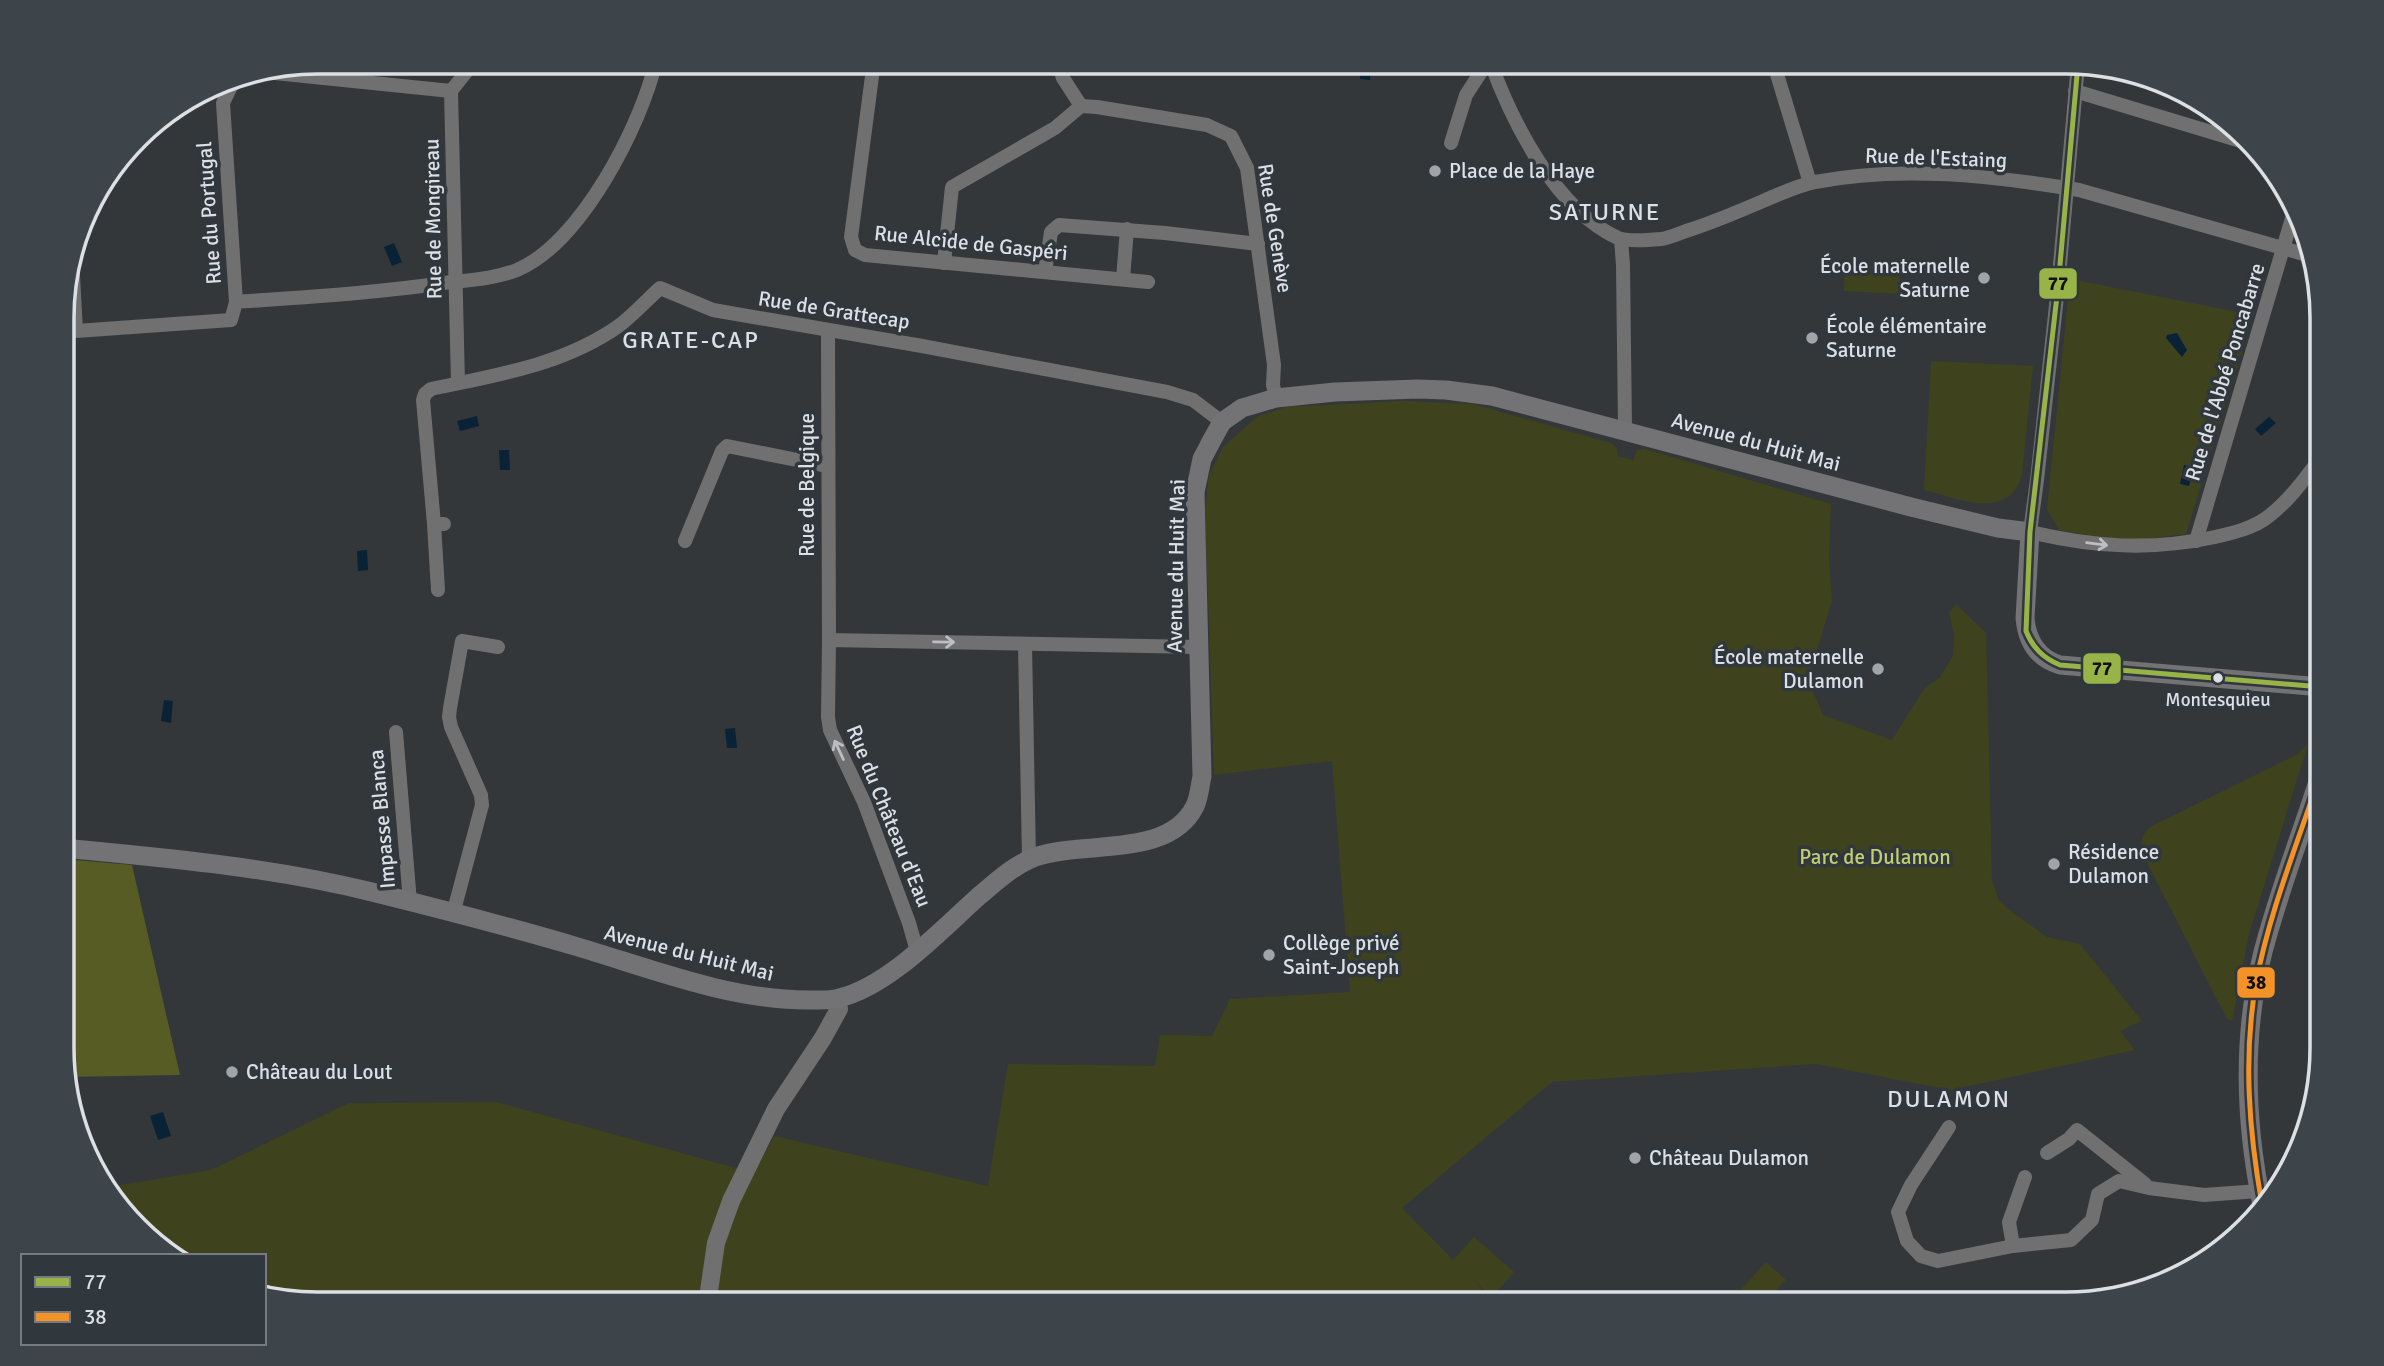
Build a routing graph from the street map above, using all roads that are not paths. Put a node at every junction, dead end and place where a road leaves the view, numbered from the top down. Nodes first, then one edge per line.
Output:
1 (465, 74) edge
2 (653, 74) edge
3 (872, 74) edge
4 (1062, 74) edge
5 (1480, 74) edge
6 (1494, 74) edge
7 (1777, 74) edge
8 (297, 75) edge
9 (2077, 75) edge
10 (229, 90) edge
11 (451, 91) junction
12 (2075, 91) junction
13 (1081, 106) junction
14 (2231, 138) edge
15 (1451, 143) dead end
16 (1810, 183) junction
17 (2066, 188) junction
18 (2291, 223) edge
19 (1126, 229) junction
20 (1621, 239) junction
21 (1258, 244) junction
22 (2284, 247) junction
23 (2302, 253) edge
24 (944, 262) junction
25 (1045, 272) junction
26 (1123, 279) junction
27 (456, 281) junction
28 (1148, 282) dead end
29 (236, 302) junction
30 (75, 306) edge
31 (828, 331) junction
32 (458, 383) junction
33 (1276, 398) junction
34 (1222, 422) junction
35 (1625, 429) junction
36 (827, 466) junction
37 (2310, 471) edge
38 (2030, 532) junction
39 (685, 541) dead end
40 (2196, 541) junction
41 (438, 590) dead end
42 (829, 640) junction
43 (1025, 644) junction
44 (498, 647) dead end
45 (1198, 647) junction
46 (2310, 686) edge
47 (396, 732) dead end
48 (2310, 806) edge
49 (74, 849) edge
50 (1029, 860) junction
51 (412, 903) junction
52 (453, 914) junction
53 (917, 951) junction
54 (837, 999) junction
55 (1949, 1127) dead end
56 (2047, 1153) dead end
57 (2025, 1177) dead end
58 (2149, 1188) junction
59 (2260, 1196) edge
60 (2258, 1198) edge
61 (2013, 1246) junction
62 (709, 1292) edge

1 - 11 street
2 - 27 street, Rue du Portugal
3 - 24 street, Rue Alcide de Gaspéri
4 - 13 street
5 - 15 street
6 - 20 street
7 - 16 street
8 - 11 street
9 - 12 street
10 - 29 street, Rue du Portugal
11 - 27 street, Rue de Mongireau
12 - 14 street
12 - 17 street
13 - 21 street, Rue de Genève
13 - 24 street
16 - 17 street, Rue de l'Estaing
16 - 20 street, Rue de l'Estaing
17 - 22 street, Rue de l'Estaing
17 - 38 street
18 - 22 street, Rue de l'Abbé Poncabarre
19 - 21 street
19 - 25 street
19 - 26 street
20 - 35 street
21 - 33 street, Rue de Genève
22 - 23 street, Rue de l'Estaing
22 - 40 street, Rue de l'Abbé Poncabarre
24 - 25 street, Rue Alcide de Gaspéri
25 - 26 street, Rue Alcide de Gaspéri
26 - 28 street, Rue Alcide de Gaspéri
27 - 29 street, Rue du Portugal
27 - 32 street, Rue de Mongireau
29 - 30 street, Rue du Portugal
31 - 32 street, Rue de Grattecap
31 - 34 street, Rue de Grattecap
31 - 36 street, Rue de Belgique
32 - 41 street
33 - 34 main road, Avenue du Huit Mai
33 - 35 main road, Avenue du Huit Mai
34 - 45 main road, Avenue du Huit Mai
35 - 38 main road, Avenue du Huit Mai
36 - 39 street
36 - 42 street, Rue de Belgique
37 - 40 street, Avenue du Huit Mai
38 -> 40 street, Avenue du Huit Mai
38 - 46 main road
42 -> 43 street
53 -> 42 street, Rue du Château d'Eau
43 - 45 street
43 - 50 street
44 - 52 street
45 - 50 main road, Avenue du Huit Mai
47 - 51 street, Impasse Blanca
48 - 59 main road
49 - 51 main road, Avenue du Huit Mai
50 - 53 main road, Avenue du Huit Mai
51 - 52 main road, Avenue du Huit Mai
52 - 54 main road, Avenue du Huit Mai
53 - 54 main road, Avenue du Huit Mai
54 - 62 street
55 - 61 street
56 - 58 street
57 - 61 street
58 - 60 street
58 - 61 street

